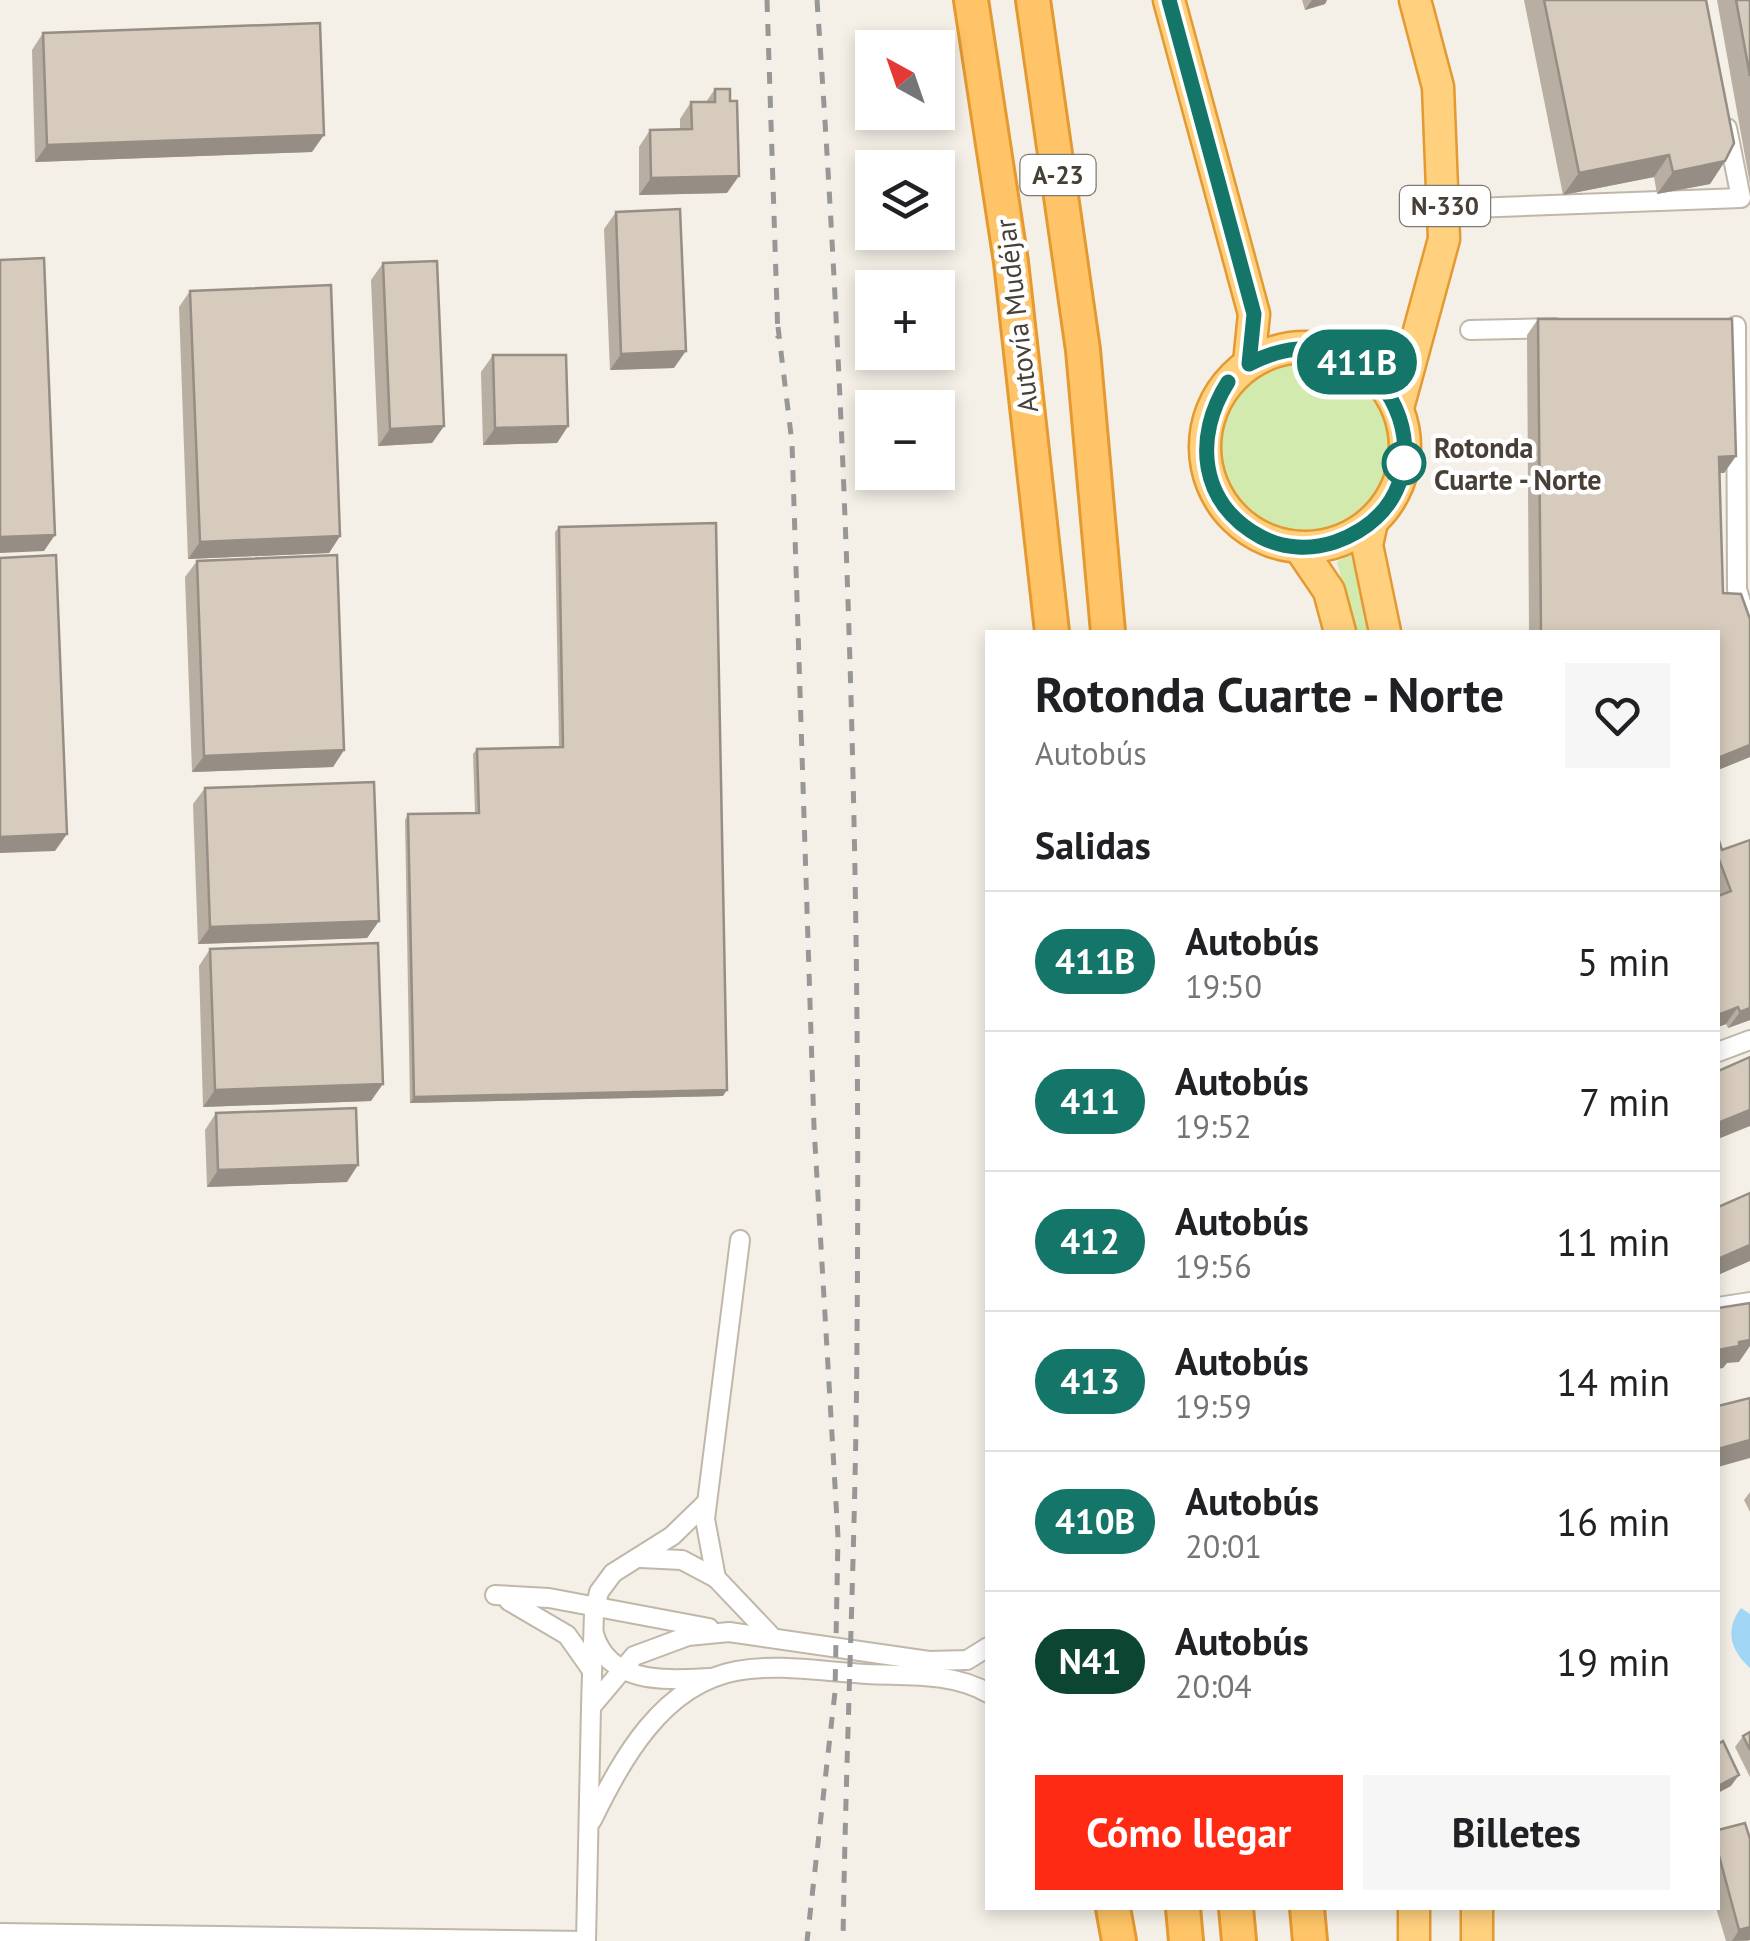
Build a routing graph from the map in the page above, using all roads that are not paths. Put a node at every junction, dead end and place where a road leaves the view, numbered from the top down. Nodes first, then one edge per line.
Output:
1 (972, 0) edge
2 (1033, 0) edge
3 (1169, 0) edge
4 (1416, 0) edge
5 (1724, 108) edge
6 (1473, 208) dead end
7 (1734, 325) edge
8 (1584, 328) edge
9 (1470, 330) dead end
10 (1083, 350) junction
11 (1249, 364) junction
12 (1398, 408) junction
13 (1372, 522) junction
14 (1299, 548) junction
15 (1047, 582) junction
16 (1042, 630) edge
17 (1052, 630) edge
18 (1108, 630) edge
19 (1122, 630) edge
20 (1339, 630) edge
21 (1386, 630) edge
22 (1750, 633) edge
23 (1750, 1040) edge
24 (1720, 1051) edge
25 (740, 1240) dead end
26 (1750, 1302) edge
27 (1720, 1307) edge
28 (705, 1504) junction
29 (635, 1559) junction
30 (716, 1578) junction
31 (595, 1607) junction
32 (593, 1629) junction
33 (729, 1632) junction
34 (774, 1638) junction
35 (985, 1649) edge
36 (622, 1667) junction
37 (592, 1671) junction
38 (712, 1678) junction
39 (985, 1691) edge
40 (592, 1707) junction
41 (589, 1825) junction
42 (1113, 1910) edge
43 (1183, 1910) edge
44 (1236, 1910) edge
45 (1307, 1910) edge
46 (1414, 1910) edge
47 (1433, 1910) edge
48 (1477, 1910) edge
49 (0, 1933) edge
50 (586, 1941) edge
51 (1118, 1941) edge
52 (1186, 1941) edge
53 (1239, 1941) edge
54 (1310, 1941) edge
55 (1414, 1941) edge
56 (1433, 1941) edge
57 (1477, 1941) edge

1 - 15 highway, Autovía Mudéjar / A-23
2 - 10 highway, A-23
3 - 11 highway
4 - 12 highway, N-330
5 - 6 street
7 - 22 street
8 - 9 street
10 - 18 highway, A-23
10 - 19 highway
11 - 12 highway
11 - 14 highway
12 - 13 highway, N-330
13 - 14 highway
13 - 21 highway
14 - 20 highway
15 - 16 highway
15 - 17 highway, Autovía Mudéjar / A-23
23 - 24 street
25 - 28 street
26 - 27 street
28 - 29 street
28 - 30 street
29 - 30 street
29 - 31 street
30 - 34 street
31 - 32 street
31 - 33 street
31 - 37 street
32 - 36 street
32 - 37 street
33 - 34 street
33 - 36 street
34 - 35 street
36 - 38 street
36 - 40 street
37 - 40 street
38 - 39 street
38 - 41 street
40 - 41 street
41 - 50 street
42 - 51 highway
43 - 52 highway
44 - 53 highway
45 - 54 highway
46 - 55 highway
47 - 56 highway
48 - 57 highway
49 - 50 street

